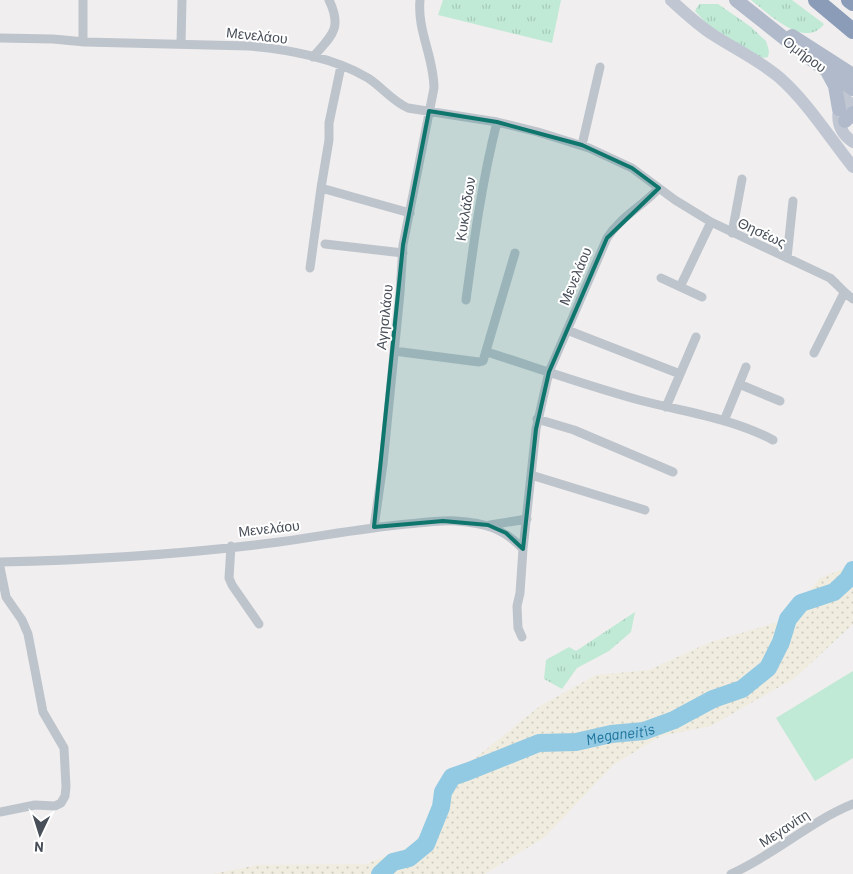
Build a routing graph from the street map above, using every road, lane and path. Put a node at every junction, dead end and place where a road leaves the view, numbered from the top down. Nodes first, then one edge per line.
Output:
1 (83, 0) edge
2 (182, 0) edge
3 (329, 0) edge
4 (420, 0) edge
5 (671, 0) edge
6 (736, 0) edge
7 (816, 0) edge
8 (849, 0) edge
9 (853, 3) edge
10 (759, 18) junction
11 (853, 31) edge
12 (0, 38) edge
13 (83, 42) junction
14 (181, 44) junction
15 (313, 57) junction
16 (341, 66) junction
17 (600, 67) dead end
18 (824, 69) junction
19 (853, 84) edge
20 (853, 103) edge
21 (430, 111) junction
22 (845, 118) edge
23 (497, 122) junction
24 (853, 142) edge
25 (582, 145) junction
26 (853, 167) edge
27 (742, 179) dead end
28 (321, 188) junction
29 (659, 188) junction
30 (793, 201) dead end
31 (410, 213) junction
32 (711, 222) junction
33 (732, 233) junction
34 (325, 244) dead end
35 (403, 253) junction
36 (515, 253) dead end
37 (787, 258) junction
38 (310, 268) dead end
39 (661, 278) dead end
40 (680, 286) junction
41 (844, 293) junction
42 (702, 297) dead end
43 (853, 299) edge
44 (466, 300) dead end
45 (567, 330) junction
46 (696, 337) dead end
47 (394, 351) junction
48 (487, 352) junction
49 (814, 353) dead end
50 (746, 367) dead end
51 (549, 372) junction
52 (680, 374) junction
53 (739, 384) junction
54 (780, 401) dead end
55 (666, 407) junction
56 (537, 418) junction
57 (724, 421) junction
58 (773, 440) dead end
59 (673, 472) dead end
60 (531, 475) junction
61 (645, 510) dead end
62 (527, 519) junction
63 (488, 525) junction
64 (374, 528) junction
65 (231, 546) junction
66 (524, 549) junction
67 (0, 562) edge
68 (0, 567) edge
69 (259, 624) dead end
70 (522, 637) dead end
71 (853, 804) edge
72 (0, 812) edge
73 (731, 874) edge

1 - 13 street
2 - 14 street
3 - 15 street
4 - 21 street, Αγησιλάου
5 - 26 main road
6 - 10 main road, Ομήρου
7 - 11 highway
8 - 9 highway
10 - 18 main road, Ομήρου
10 - 19 main road, Ομήρου
12 - 13 street, Μενελάου
13 - 14 street, Μενελάου
14 - 15 street, Μενελάου
15 - 16 street, Μενελάου
16 - 21 street, Μενελάου
16 - 28 street
17 - 25 street
18 - 19 main road, Ομήρου
18 - 22 main road
19 - 22 main road
20 - 22 main road
21 - 23 street, Μενελάου
21 - 31 street, Αγησιλάου
22 - 24 main road
23 - 25 street, Μενελάου
23 - 44 street, Κυκλάδων
25 - 29 street, Μενελάου
27 - 33 street
28 - 31 street
28 - 38 street
29 - 32 street, Θησέως
29 - 45 street, Μενελάου
30 - 37 street
31 - 35 street, Αγησιλάου
32 - 33 street, Θησέως
32 - 40 street
33 - 37 street, Θησέως
34 - 35 street
35 - 47 street, Αγησιλάου
36 - 48 street
37 - 41 street, Θησέως
39 - 40 street
40 - 42 street
41 - 43 street, Θησέως
41 - 49 street
45 - 51 street, Μενελάου
45 - 52 street
46 - 52 street
47 - 48 street
47 - 64 street, Αγησιλάου
48 - 51 street
50 - 53 street
51 - 55 street
51 - 56 street, Μενελάου
52 - 55 street
53 - 54 street
53 - 57 street
55 - 57 street
56 - 59 street
56 - 60 street, Μενελάου
57 - 58 street
60 - 61 street
60 - 62 street, Μενελάου
62 - 63 street
62 - 66 street, Μενελάου
63 - 64 street, Μενελάου
63 - 66 street, Μενελάου
64 - 65 street, Μενελάου
65 - 67 street, Μενελάου
65 - 69 street
66 - 70 street
68 - 72 street
71 - 73 street, Μεγανίτη

